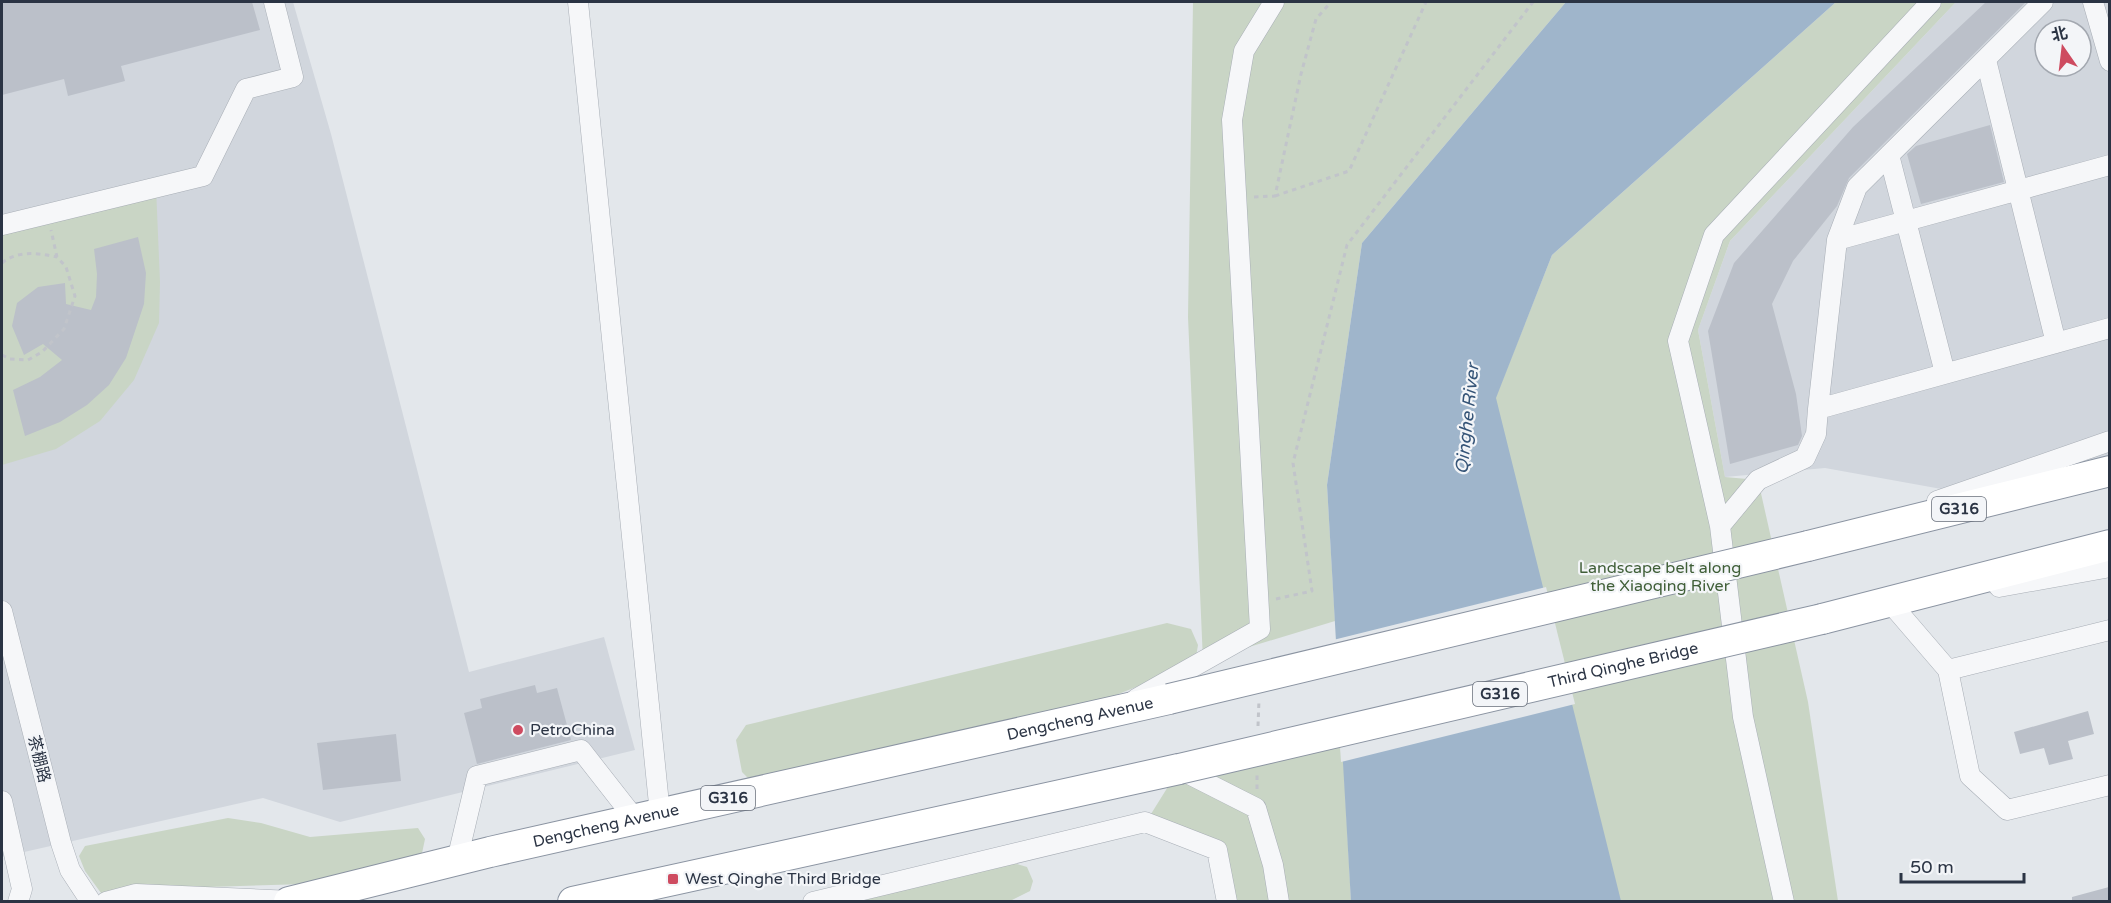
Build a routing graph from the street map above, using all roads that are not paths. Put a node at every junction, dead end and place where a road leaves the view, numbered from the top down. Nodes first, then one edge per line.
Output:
1 (274, 2) edge
2 (578, 2) edge
3 (1274, 2) edge
4 (1931, 2) edge
5 (2043, 2) edge
6 (2093, 2) edge
7 (1986, 60) junction
8 (2109, 61) edge
9 (1889, 155) junction
10 (2109, 165) edge
11 (2018, 190) junction
12 (1906, 221) junction
13 (2, 225) edge
14 (1837, 240) junction
15 (2109, 328) edge
16 (2056, 343) junction
17 (1945, 374) junction
18 (1818, 409) junction
19 (2109, 441) edge
20 (2109, 471) edge
21 (2109, 477) edge
22 (2079, 479) junction
23 (1720, 526) junction
24 (1808, 546) junction
25 (2108, 551) edge
26 (1893, 606) junction
27 (2, 611) edge
28 (1822, 619) junction
29 (2109, 630) edge
30 (1948, 670) junction
31 (1114, 711) junction
32 (1179, 769) junction
33 (2109, 785) edge
34 (2, 801) edge
35 (648, 816) junction
36 (457, 860) junction
37 (291, 901) edge
38 (18, 902) edge
39 (91, 902) edge
40 (106, 902) edge
41 (573, 902) edge
42 (813, 902) edge
43 (1227, 902) edge
44 (1279, 902) edge
45 (1784, 902) edge

1 - 13 street
2 - 35 street
3 - 31 street
4 - 23 street
5 - 7 street
6 - 8 street
7 - 9 street
7 - 11 street
9 - 12 street
9 - 14 street
10 - 11 street
11 - 12 street
11 - 16 street
12 - 14 street
12 - 17 street
14 - 18 street
15 - 16 street
16 - 17 street
17 - 18 street
18 - 23 street
19 - 24 street
20 - 22 highway, G316
21 - 22 highway
22 - 24 highway, G316
23 - 45 street
24 - 31 highway, Dengcheng Avenue / G316, bridge
25 - 26 street
25 - 28 highway, G316
26 - 28 street
26 - 30 street
27 - 39 street, 茶棚路
28 - 32 highway, Third Qinghe Bridge / G316, bridge
29 - 30 street
30 - 33 street
31 - 35 highway, Dengcheng Avenue / G316
32 - 41 highway, G316
32 - 44 street
34 - 38 street
35 - 36 highway, Dengcheng Avenue / G316
35 - 36 street
36 - 37 highway, Dengcheng Avenue / G316
37 - 40 street
42 - 43 street

